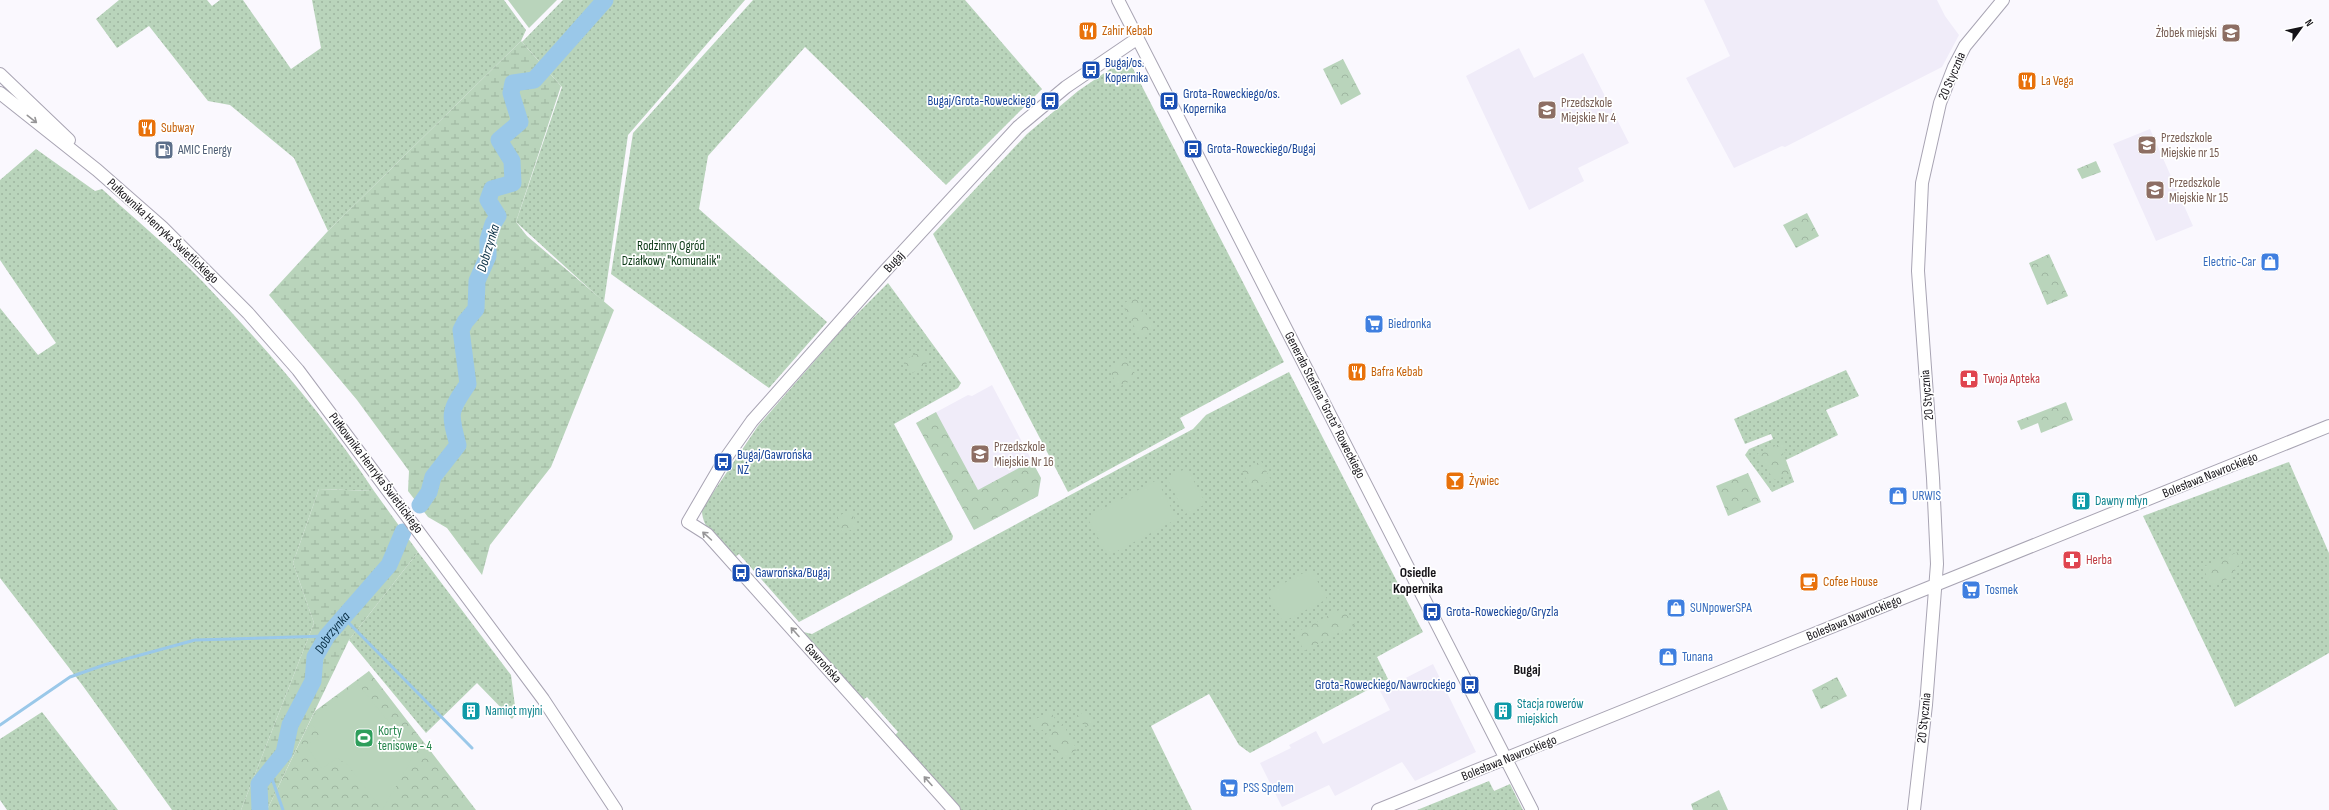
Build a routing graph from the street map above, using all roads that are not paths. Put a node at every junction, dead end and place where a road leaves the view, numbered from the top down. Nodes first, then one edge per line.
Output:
1 (1118, 0) edge
2 (2003, 0) edge
3 (1138, 38) junction
4 (0, 74) edge
5 (0, 93) edge
6 (97, 170) junction
7 (2329, 426) edge
8 (688, 522) joint
9 (1936, 585) junction
10 (1507, 759) junction
11 (616, 810) edge
12 (954, 810) edge
13 (1378, 810) edge
14 (1532, 810) edge
15 (1914, 810) edge

1 - 3 street, Generała Stefana "Grota" Roweckiego
2 - 9 street, 20 Stycznia
3 - 8 street, Bugaj
3 - 10 street, Generała Stefana "Grota" Roweckiego
4 - 6 street, Pułkownika Henryka Świetlickiego
5 -> 6 street, Pułkownika Henryka Świetlickiego
6 - 11 street, Pułkownika Henryka Świetlickiego
7 - 9 street, Bolesława Nawrockiego
12 -> 8 street, Gawrońska
9 - 10 street, Bolesława Nawrockiego
9 - 15 street, 20 Stycznia
10 - 13 street, Bolesława Nawrockiego
10 - 14 street, Generała Stefana "Grota" Roweckiego

